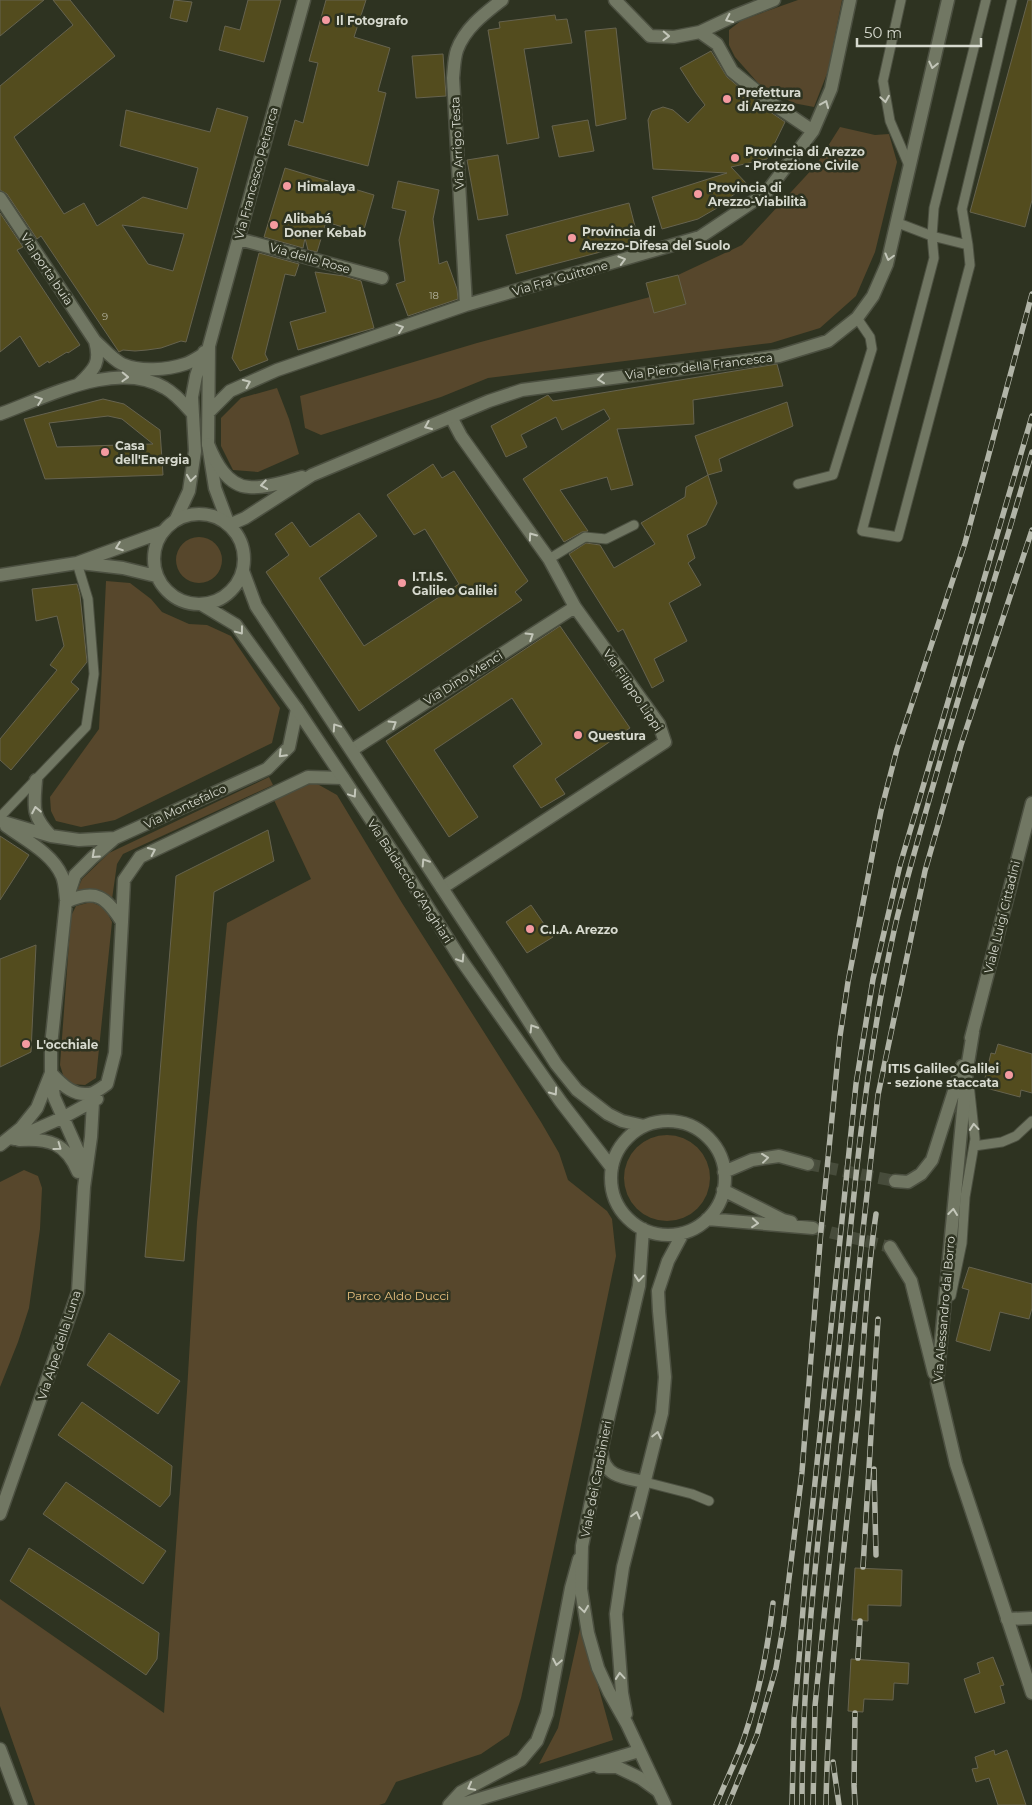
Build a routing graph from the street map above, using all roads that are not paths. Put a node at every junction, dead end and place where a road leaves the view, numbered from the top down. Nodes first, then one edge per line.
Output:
1 (304, 0) edge
2 (502, 0) edge
3 (615, 0) edge
4 (774, 0) edge
5 (850, 0) edge
6 (901, 0) edge
7 (948, 0) edge
8 (986, 0) edge
9 (1012, 0) edge
10 (700, 32) junction
11 (813, 131) junction
12 (910, 168) junction
13 (0, 198) edge
14 (898, 223) junction
15 (932, 236) junction
16 (238, 239) junction
17 (968, 245) junction
18 (382, 278) dead end
19 (466, 305) junction
20 (857, 318) junction
21 (94, 341) junction
22 (206, 350) junction
23 (187, 364) junction
24 (196, 376) junction
25 (77, 385) junction
26 (210, 394) junction
27 (209, 412) junction
28 (0, 414) edge
29 (193, 414) junction
30 (451, 417) junction
31 (208, 444) junction
32 (312, 475) junction
33 (798, 484) dead end
34 (176, 519) junction
35 (229, 525) junction
36 (634, 525) dead end
37 (162, 532) junction
38 (549, 559) junction
39 (77, 563) junction
40 (243, 571) junction
41 (0, 575) edge
42 (156, 576) junction
43 (200, 604) junction
44 (575, 607) junction
45 (297, 708) junction
46 (352, 750) junction
47 (343, 778) junction
48 (36, 780) junction
49 (1032, 803) edge
50 (0, 817) edge
51 (0, 822) edge
52 (51, 836) junction
53 (115, 838) junction
54 (442, 888) junction
55 (66, 902) junction
56 (122, 922) junction
57 (973, 1032) junction
58 (967, 1069) junction
59 (51, 1074) junction
60 (107, 1084) junction
61 (93, 1102) junction
62 (64, 1117) junction
63 (1032, 1120) edge
64 (644, 1126) junction
65 (4, 1143) edge
66 (974, 1146) junction
67 (808, 1164) tunnel mouth
68 (612, 1168) junction
69 (87, 1170) junction
70 (724, 1172) junction
71 (898, 1181) tunnel mouth
72 (84, 1187) junction
73 (723, 1190) junction
74 (707, 1219) junction
75 (643, 1229) junction
76 (683, 1233) junction
77 (890, 1247) tunnel mouth
78 (937, 1383) junction
79 (602, 1450) junction
80 (645, 1482) junction
81 (709, 1501) dead end
82 (0, 1514) edge
83 (582, 1546) junction
84 (1032, 1618) edge
85 (1007, 1619) junction
86 (1032, 1693) edge
87 (627, 1724) junction
88 (0, 1749) edge
89 (639, 1751) junction
90 (586, 1767) junction
91 (658, 1791) junction
92 (21, 1805) edge
93 (449, 1805) edge
94 (459, 1805) edge
95 (665, 1805) edge

1 - 16 street, Via Francesco Petrarca
2 - 19 street, Via Arrigo Testa
3 -> 10 street
4 -> 10 street
11 -> 5 street, Via Fra' Guittone
6 -> 12 lane
7 -> 12 street, Via Piero della Francesca
8 - 15 lane
9 - 17 lane
10 - 11 street
19 -> 11 street, Via Fra' Guittone
12 - 14 street, Via Piero della Francesca
13 - 21 street, Via porta buia
14 - 15 lane
14 -> 20 street, Via Piero della Francesca
15 - 17 lane
15 - 17 lane
16 - 18 street, Via delle Rose
16 - 22 street, Via Francesco Petrarca
27 -> 19 street, Via Fra' Guittone
20 -> 30 street, Via Piero della Francesca
20 - 33 lane
21 - 23 street
21 - 25 street
22 - 23 street
22 - 24 street, Via Francesco Petrarca
22 - 26 street, Via Francesco Petrarca
23 - 24 street
24 - 26 street
24 - 29 street, Via Francesco Petrarca
28 -> 25 street
25 -> 29 street
26 - 27 street, Via Francesco Petrarca
27 - 31 street, Via Francesco Petrarca
29 -> 34 street, Via Francesco Petrarca
30 -> 32 street, Via Piero della Francesca
38 -> 30 street, Via Filippo Lippi
32 -> 31 street
31 - 35 street, Via Francesco Petrarca
32 - 35 street, Via Piero della Francesca
34 - 35 street
34 - 37 street
35 - 40 street
36 - 38 lane
37 -> 39 street
37 - 42 street
38 - 44 street, Via Filippo Lippi
39 - 41 street
39 - 42 street
39 - 48 lane
40 - 43 street
46 -> 40 street, Via Baldaccio d'Anghiari
42 - 43 street
43 -> 45 street, Via Baldaccio d'Anghiari
46 -> 44 street, Via Dino Menci
44 - 54 street, Via Filippo Lippi
45 - 47 street, Via Baldaccio d'Anghiari
45 -> 53 street, Via Montefalco
54 -> 46 street, Via Baldaccio d'Anghiari
56 -> 47 street
47 -> 68 street, Via Baldaccio d'Anghiari
48 - 50 lane
52 -> 48 street
49 - 57 street, Viale Luigi Cittadini
51 - 52 street
51 - 55 street
52 - 53 street
53 -> 55 street, Via Montefalco
64 -> 54 street, Via Baldaccio d'Anghiari
55 - 56 street
55 - 59 street, Via Montefalco
56 - 60 street
57 - 58 street, Via Alessandro dal Borro
57 - 71 street
66 -> 58 lane
78 -> 58 street, Via Alessandro dal Borro
59 - 60 street
59 - 62 street
59 - 65 street, Via Montefalco
60 - 61 street
61 - 62 street
61 - 69 street, Via Alpe della Luna
62 - 65 street
62 - 69 street
63 - 66 lane
64 - 68 street
64 - 70 street
65 -> 72 street
66 - 78 lane
70 -> 67 street
68 - 75 street
69 - 72 street, Via Alpe della Luna
70 - 73 street
72 - 82 street, Via Alpe della Luna
73 - 74 street
74 -> 73 street
74 - 76 street
75 - 76 street
75 -> 79 street, Viale dei Carabinieri
80 -> 76 street, Viale dei Carabinieri
77 - 78 street
78 - 85 street, Via Alessandro dal Borro
79 - 80 street
79 - 83 street, Viale dei Carabinieri
80 - 81 lane
87 -> 80 street, Viale dei Carabinieri
83 -> 87 street, Viale dei Carabinieri
83 -> 93 street
84 - 85 street
85 - 86 street, Via Alessandro dal Borro
87 - 89 street, Viale dei Carabinieri
88 - 92 street
89 - 90 street
89 - 91 street, Viale dei Carabinieri
90 - 91 street
90 - 94 street
91 - 95 street, Viale dei Carabinieri

